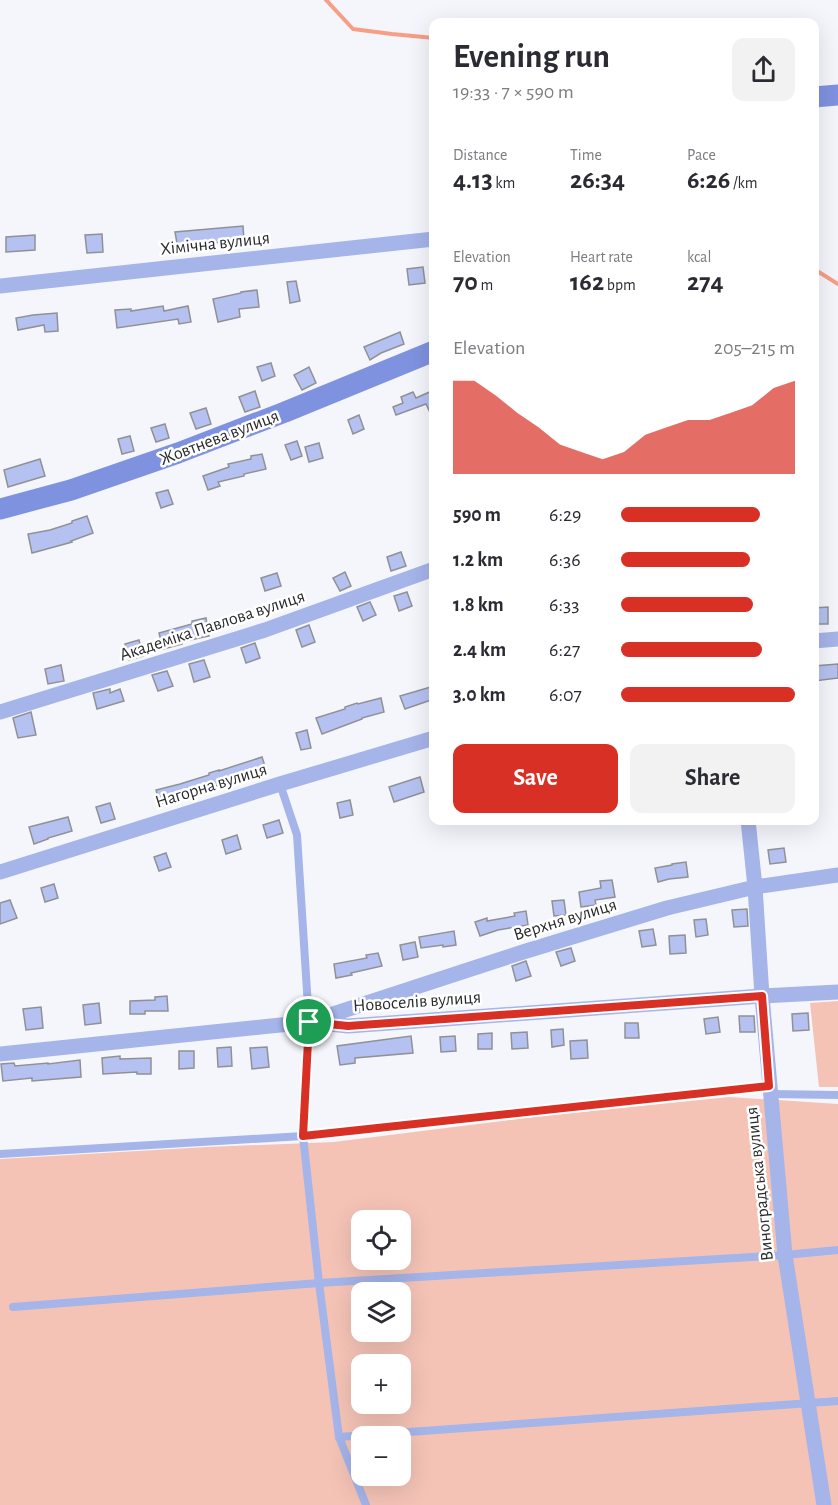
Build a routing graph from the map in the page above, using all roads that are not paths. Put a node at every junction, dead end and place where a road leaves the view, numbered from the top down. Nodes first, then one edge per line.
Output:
1 (838, 95) edge
2 (819, 97) edge
3 (429, 240) edge
4 (0, 286) edge
5 (429, 353) edge
6 (0, 509) edge
7 (429, 571) edge
8 (838, 639) edge
9 (819, 641) edge
10 (0, 712) edge
11 (429, 739) edge
12 (280, 784) junction
13 (749, 825) edge
14 (0, 872) edge
15 (838, 874) edge
16 (755, 887) junction
17 (838, 992) edge
18 (762, 996) junction
19 (309, 1022) junction
20 (0, 1054) edge
21 (770, 1090) junction
22 (838, 1095) edge
23 (303, 1136) junction
24 (0, 1154) edge
25 (838, 1250) edge
26 (785, 1255) junction
27 (319, 1283) junction
28 (13, 1307) dead end
29 (838, 1401) edge
30 (808, 1403) junction
31 (339, 1437) junction
32 (366, 1505) edge
33 (824, 1505) edge

1 - 2 main road
3 - 4 street, Хімічна вулиця
5 - 6 main road, Жовтнева вулиця
7 - 10 street, Академіка Павлова вулиця
8 - 9 street
11 - 12 street, Нагорна вулиця
12 - 14 street, Нагорна вулиця
12 - 19 lane
13 - 16 street, Виноградська вулиця
15 - 16 street, Верхня вулиця
16 - 18 street, Виноградська вулиця
16 - 19 street, Верхня вулиця
17 - 18 street, Новоселів вулиця
18 - 19 street, Новоселів вулиця
18 - 21 street, Виноградська вулиця
19 - 20 street, Новоселів вулиця
19 - 23 lane
21 - 22 lane
21 - 23 lane
21 - 26 street, Виноградська вулиця
23 - 24 lane
23 - 27 lane
25 - 26 lane
26 - 27 lane
26 - 30 street, Виноградська вулиця
27 - 28 lane
27 - 31 lane
29 - 30 lane
30 - 31 lane
30 - 33 street, Виноградська вулиця
31 - 32 lane

